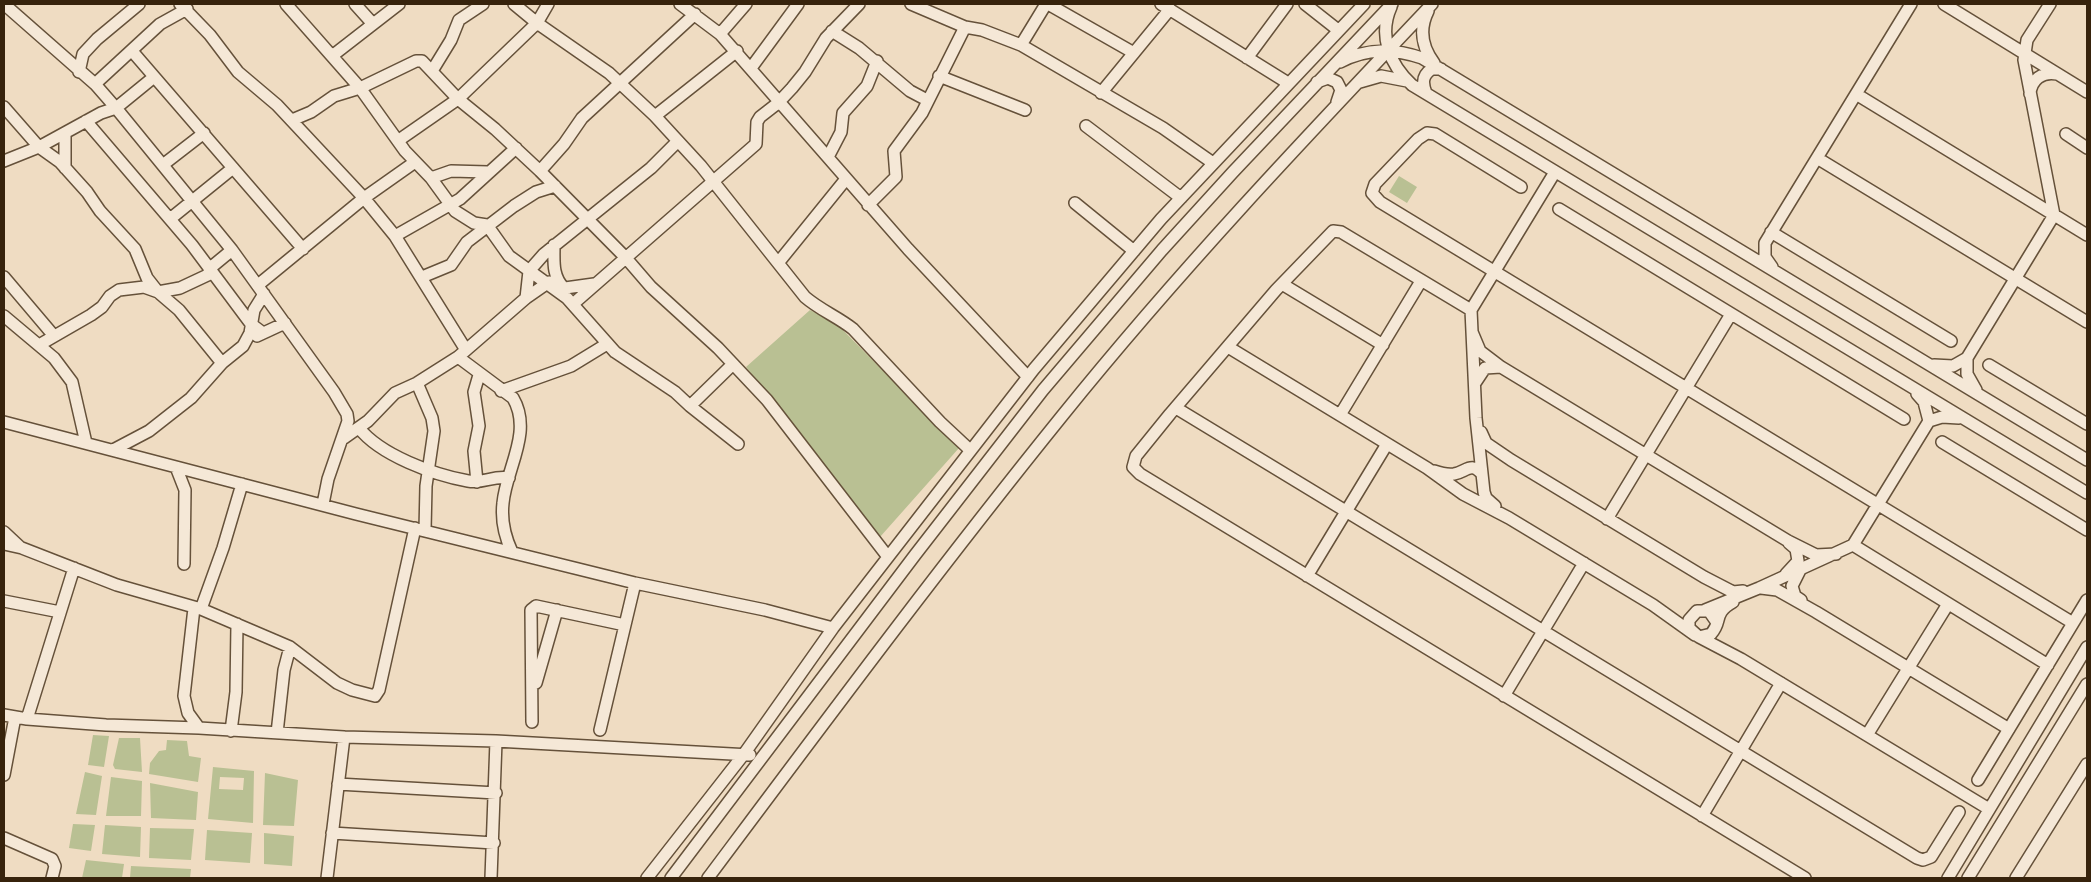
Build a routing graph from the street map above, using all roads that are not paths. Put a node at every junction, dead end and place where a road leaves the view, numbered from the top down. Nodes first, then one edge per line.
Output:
1 (4, 4) edge
2 (139, 4) edge
3 (286, 4) edge
4 (355, 4) edge
5 (399, 4) edge
6 (483, 4) edge
7 (514, 4) edge
8 (548, 4) edge
9 (680, 4) edge
10 (746, 4) edge
11 (798, 4) edge
12 (859, 4) edge
13 (911, 4) edge
14 (1047, 4) edge
15 (1287, 4) edge
16 (1305, 4) edge
17 (1364, 4) edge
18 (1392, 4) edge
19 (1911, 4) edge
20 (1944, 4) edge
21 (2050, 4) edge
22 (1431, 5) edge
23 (184, 6) edge
24 (1166, 6) edge
25 (695, 14) junction
26 (537, 23) junction
27 (373, 24) junction
28 (965, 27) junction
29 (1338, 30) junction
30 (832, 31) junction
31 (720, 34) junction
32 (1022, 45) junction
33 (1387, 50) junction
34 (132, 52) junction
35 (737, 52) junction
36 (1134, 53) junction
37 (2024, 53) junction
38 (332, 56) junction
39 (1247, 58) junction
40 (877, 61) junction
41 (751, 68) junction
42 (1441, 70) junction
43 (432, 71) junction
44 (80, 72) junction
45 (2058, 74) junction
46 (939, 76) junction
47 (154, 77) junction
48 (619, 82) junction
49 (1288, 83) junction
50 (1316, 83) junction
51 (95, 84) junction
52 (1412, 85) junction
53 (360, 88) junction
54 (469, 88) junction
55 (1350, 89) junction
56 (1102, 92) junction
57 (2087, 92) edge
58 (1426, 93) junction
59 (1856, 94) junction
60 (2030, 96) junction
61 (458, 99) junction
62 (927, 100) junction
63 (778, 103) junction
64 (1337, 103) junction
65 (4, 107) edge
66 (116, 108) junction
67 (1025, 110) dead end
68 (477, 114) junction
69 (655, 116) junction
70 (292, 120) junction
71 (86, 121) junction
72 (1086, 126) dead end
73 (66, 133) junction
74 (204, 133) junction
75 (2066, 134) dead end
76 (398, 140) junction
77 (678, 141) junction
78 (40, 147) junction
79 (516, 148) junction
80 (2087, 148) edge
81 (828, 157) junction
82 (1817, 158) junction
83 (4, 161) edge
84 (415, 162) junction
85 (1213, 163) junction
86 (164, 164) junction
87 (65, 168) junction
88 (233, 168) junction
89 (540, 171) junction
90 (488, 172) junction
91 (1555, 172) junction
92 (432, 178) junction
93 (846, 179) junction
94 (2047, 179) junction
95 (713, 183) junction
96 (555, 186) junction
97 (1521, 186) dead end
98 (2022, 195) junction
99 (364, 198) junction
100 (1181, 198) junction
101 (192, 201) junction
102 (1075, 202) dead end
103 (868, 204) junction
104 (450, 205) junction
105 (1559, 209) dead end
106 (2054, 215) junction
107 (586, 218) junction
108 (170, 219) junction
109 (487, 225) junction
110 (574, 228) junction
111 (597, 228) junction
112 (1771, 232) junction
113 (2087, 235) edge
114 (394, 236) junction
115 (1765, 242) junction
116 (554, 245) junction
117 (1739, 248) junction
118 (303, 249) junction
119 (232, 250) junction
120 (1134, 252) junction
121 (626, 258) junction
122 (778, 263) junction
123 (1773, 268) junction
124 (210, 271) junction
125 (529, 271) junction
126 (1494, 272) junction
127 (4, 277) edge
128 (422, 277) junction
129 (2016, 279) junction
130 (1421, 281) junction
131 (594, 284) junction
132 (1282, 284) junction
133 (557, 286) junction
134 (261, 289) junction
135 (158, 292) junction
136 (526, 298) junction
137 (573, 304) junction
138 (273, 308) junction
139 (254, 310) junction
140 (1471, 310) junction
141 (1731, 314) junction
142 (4, 316) edge
143 (2087, 322) edge
144 (285, 323) junction
145 (251, 324) junction
146 (1472, 332) junction
147 (263, 333) junction
148 (54, 336) junction
149 (246, 340) junction
150 (1951, 341) dead end
151 (607, 344) junction
152 (39, 345) junction
153 (1383, 346) junction
154 (1228, 347) junction
155 (462, 354) junction
156 (1967, 358) junction
157 (222, 363) junction
158 (1927, 363) junction
159 (733, 364) junction
160 (1989, 365) dead end
161 (1501, 366) junction
162 (479, 375) junction
163 (1028, 377) junction
164 (417, 383) junction
165 (1475, 385) junction
166 (1912, 388) junction
167 (1686, 389) junction
168 (501, 391) junction
169 (1981, 395) junction
170 (690, 406) junction
171 (1176, 408) junction
172 (1340, 415) junction
173 (1476, 418) junction
174 (1904, 419) dead end
175 (1966, 420) junction
176 (1929, 421) junction
177 (4, 422) edge
178 (2087, 424) edge
179 (359, 428) junction
180 (344, 438) junction
181 (134, 441) junction
182 (1942, 442) dead end
183 (86, 443) junction
184 (738, 444) dead end
185 (1387, 444) junction
186 (113, 450) junction
187 (970, 450) junction
188 (1646, 455) junction
189 (139, 457) junction
190 (1511, 460) junction
191 (2087, 460) edge
192 (176, 467) junction
193 (1427, 468) junction
194 (429, 469) junction
195 (1464, 470) junction
196 (509, 478) junction
197 (1483, 480) junction
198 (477, 482) junction
199 (242, 484) junction
200 (1463, 493) junction
201 (2087, 493) edge
202 (323, 504) junction
203 (1878, 505) junction
204 (1346, 511) junction
205 (1509, 518) junction
206 (1607, 519) junction
207 (420, 529) junction
208 (2087, 530) edge
209 (4, 532) edge
210 (1788, 541) junction
211 (4, 544) edge
212 (1853, 545) junction
213 (22, 548) junction
214 (512, 552) junction
215 (1836, 554) junction
216 (888, 557) junction
217 (1584, 563) junction
218 (184, 564) dead end
219 (74, 568) junction
220 (1800, 570) junction
221 (1307, 576) junction
222 (1704, 577) junction
223 (1782, 577) junction
224 (636, 583) junction
225 (1757, 589) junction
226 (2087, 600) edge
227 (4, 602) edge
228 (1948, 604) junction
229 (1653, 605) junction
230 (198, 608) junction
231 (557, 610) junction
232 (1699, 611) junction
233 (60, 612) junction
234 (1816, 612) junction
235 (2073, 623) junction
236 (237, 624) junction
237 (1716, 624) junction
238 (625, 625) junction
239 (833, 628) junction
240 (1543, 631) junction
241 (1697, 636) junction
242 (290, 647) junction
243 (2087, 647) edge
244 (1741, 659) junction
245 (2048, 665) junction
246 (1908, 668) junction
247 (1781, 683) junction
248 (2087, 684) edge
249 (532, 695) junction
250 (1504, 696) junction
251 (9, 716) edge
252 (27, 719) junction
253 (532, 722) dead end
254 (199, 728) junction
255 (2009, 729) junction
256 (600, 730) dead end
257 (231, 731) junction
258 (277, 733) junction
259 (8, 735) edge
260 (1867, 735) junction
261 (344, 737) junction
262 (496, 741) junction
263 (1740, 751) junction
264 (744, 754) junction
265 (761, 757) junction
266 (2087, 764) edge
267 (4, 775) edge
268 (1978, 780) dead end
269 (338, 784) junction
270 (496, 793) junction
271 (1989, 809) junction
272 (1959, 812) dead end
273 (1702, 816) junction
274 (332, 833) junction
275 (5, 841) edge
276 (494, 843) junction
277 (52, 878) edge
278 (327, 878) edge
279 (491, 878) edge
280 (647, 878) edge
281 (671, 878) edge
282 (708, 878) edge
283 (1805, 878) edge
284 (1948, 878) edge
285 (1968, 878) edge
286 (2016, 878) edge

1 - 44 street
2 - 44 street
3 - 38 street
4 - 27 street
5 - 27 street
6 - 43 street
7 - 26 street
8 - 26 street
9 - 25 street
10 - 31 street
11 - 41 street
12 - 30 street
13 - 28 street
14 - 32 street
14 - 36 street
15 - 39 street
16 - 29 street
17 - 29 street
18 - 33 street
18 - 50 street
19 - 59 street
20 - 37 street
21 - 37 street
22 - 33 street
22 - 42 street
23 - 34 street
23 - 70 street
24 - 36 street
24 - 39 street
25 - 31 street
25 - 48 street
26 - 48 street
26 - 54 street
27 - 38 street
28 - 32 street
28 - 46 street
29 - 49 street
30 - 40 street
30 - 63 street
31 - 35 street
32 - 56 street
33 - 42 street
33 - 50 street
33 - 52 street
33 - 55 street
34 - 47 street
34 - 51 street
35 - 41 street
35 - 69 street
36 - 56 street
37 - 45 street
37 - 60 street
38 - 53 street
39 - 49 street
40 - 62 street
40 - 81 street
41 - 63 street
42 - 58 street
42 - 117 street
43 - 53 street
43 - 61 street
44 - 51 street
45 - 57 street
45 - 60 street
46 - 62 street
46 - 67 street
47 - 66 street
47 - 74 street
48 - 69 street
48 - 89 street
49 - 85 street
50 - 64 street
50 - 265 street
51 - 66 street
52 - 55 street
52 - 58 street
53 - 70 street
53 - 76 street
54 - 61 street
54 - 68 street
55 - 64 street
56 - 85 street
58 - 91 street
59 - 82 street
59 - 98 street
60 - 94 street
61 - 68 street
61 - 76 street
62 - 103 street
63 - 81 street
63 - 95 street
64 - 282 street
65 - 78 street
66 - 71 street
66 - 86 street
68 - 79 street
69 - 77 street
70 - 99 street
71 - 73 street
71 - 108 street
72 - 100 street
73 - 78 street
73 - 87 street
74 - 86 street
74 - 88 street
75 - 80 street
76 - 84 street
77 - 95 street
77 - 107 street
78 - 83 street
78 - 87 street
79 - 89 street
79 - 90 street
81 - 93 street
82 - 112 street
82 - 129 street
84 - 92 street
84 - 99 street
85 - 100 street
86 - 101 street
87 - 135 street
88 - 101 street
88 - 118 street
89 - 96 street
90 - 92 street
90 - 104 street
91 - 126 street
91 - 166 street
92 - 104 street
93 - 103 street
93 - 122 street
94 - 98 street
94 - 106 street
95 - 121 street
95 - 122 street
96 - 107 street
96 - 109 street
97 - 126 street
98 - 106 street
99 - 114 street
99 - 118 street
100 - 120 street
101 - 108 street
101 - 119 street
102 - 120 street
103 - 163 street
104 - 109 street
104 - 114 street
105 - 141 street
106 - 113 street
106 - 129 street
107 - 110 street
107 - 111 street
108 - 124 street
109 - 125 street
109 - 128 street
110 - 111 street
110 - 116 street
111 - 121 street
112 - 115 street
112 - 150 street
114 - 128 street
115 - 117 street
115 - 123 street
116 - 125 street
116 - 133 street
117 - 123 street
118 - 134 street
119 - 124 street
119 - 134 street
120 - 163 street
121 - 131 street
121 - 159 street
122 - 187 street
123 - 158 street
124 - 135 street
124 - 145 street
125 - 133 street
125 - 136 street
126 - 140 street
126 - 167 street
127 - 148 street
128 - 155 street
129 - 143 street
129 - 156 street
130 - 132 street
130 - 140 street
130 - 153 street
131 - 133 street
131 - 137 street
132 - 153 street
132 - 154 street
133 - 136 street
133 - 137 street
134 - 138 street
134 - 139 street
135 - 148 street
135 - 157 street
136 - 155 street
137 - 151 street
138 - 139 street
138 - 144 street
139 - 145 street
140 - 146 street
141 - 167 street
141 - 174 street
142 - 152 street
144 - 147 street
144 - 180 street
145 - 147 street
145 - 149 street
146 - 161 street
146 - 165 street
147 - 149 street
148 - 152 street
149 - 157 street
151 - 168 street
151 - 170 street
152 - 183 street
153 - 172 street
154 - 171 street
154 - 172 street
155 - 162 street
155 - 164 street
156 - 158 street
156 - 169 street
157 - 181 street
158 - 169 street
159 - 170 street
159 - 216 street
160 - 178 street
161 - 165 street
161 - 188 street
162 - 168 street
162 - 198 street
163 - 187 street
164 - 179 street
164 - 194 street
165 - 173 street
166 - 175 street
166 - 176 street
167 - 188 street
167 - 203 street
168 - 196 street
169 - 191 street
170 - 184 street
171 - 204 street
171 - 221 street
172 - 185 street
173 - 190 street
173 - 195 street
173 - 197 street
175 - 176 street
175 - 201 street
176 - 203 street
177 - 183 street
179 - 180 street
179 - 194 street
180 - 202 street
181 - 186 street
181 - 189 street
182 - 208 street
183 - 186 street
185 - 193 street
185 - 204 street
186 - 189 street
187 - 216 street
188 - 206 street
188 - 210 street
189 - 192 street
190 - 197 street
190 - 206 street
192 - 199 street
192 - 218 street
193 - 195 street
193 - 200 street
194 - 198 street
194 - 207 street
195 - 197 street
195 - 200 street
196 - 198 street
196 - 214 street
197 - 200 street
197 - 205 street
199 - 202 street
199 - 230 street
200 - 205 street
202 - 207 street
203 - 212 street
203 - 235 street
204 - 221 street
204 - 240 street
205 - 217 street
206 - 222 street
207 - 214 street
207 - 242 street
209 - 213 street
210 - 215 street
210 - 223 street
211 - 213 street
212 - 215 street
212 - 228 street
213 - 219 street
214 - 224 street
215 - 220 street
216 - 239 street
217 - 229 street
217 - 240 street
219 - 230 street
219 - 233 street
220 - 223 street
220 - 234 street
221 - 250 street
222 - 225 street
222 - 232 street
223 - 225 street
224 - 238 street
224 - 239 street
225 - 232 street
225 - 234 street
225 - 237 street
226 - 235 street
227 - 233 street
228 - 245 street
228 - 246 street
229 - 232 street
229 - 241 street
230 - 236 street
230 - 254 street
231 - 238 street
231 - 249 street
231 - 249 street
232 - 237 street
232 - 241 street
233 - 252 street
234 - 246 street
235 - 245 street
236 - 242 street
236 - 257 street
237 - 241 street
237 - 244 street
238 - 256 street
239 - 264 street
240 - 250 street
240 - 263 street
241 - 244 street
242 - 258 street
243 - 271 street
244 - 247 street
245 - 255 street
246 - 255 street
246 - 260 street
247 - 260 street
247 - 263 street
248 - 285 street
249 - 253 street
250 - 273 street
251 - 252 street
251 - 259 street
252 - 254 street
254 - 257 street
255 - 268 street
257 - 258 street
258 - 261 street
259 - 267 street
260 - 271 street
261 - 262 street
261 - 269 street
262 - 264 street
262 - 270 street
263 - 272 street
263 - 273 street
264 - 265 street
264 - 280 street
265 - 281 street
266 - 286 street
269 - 270 street
269 - 274 street
270 - 276 street
271 - 284 street
273 - 283 street
274 - 276 street
274 - 278 street
275 - 277 street
276 - 279 street

